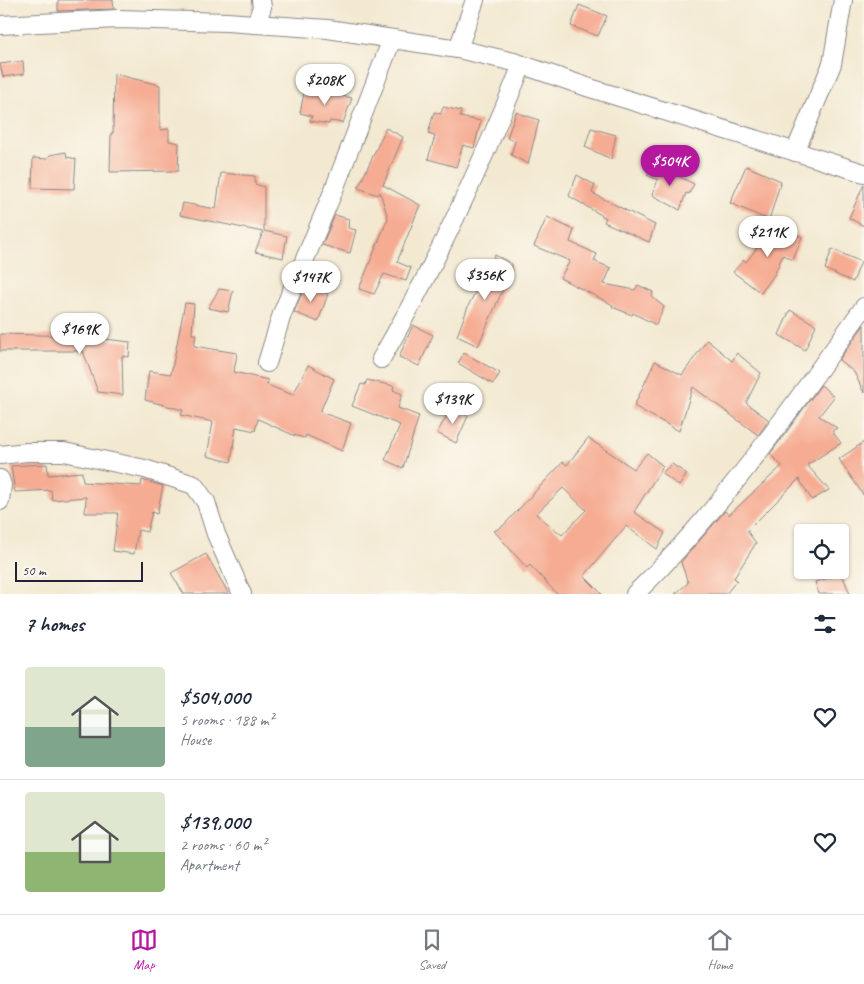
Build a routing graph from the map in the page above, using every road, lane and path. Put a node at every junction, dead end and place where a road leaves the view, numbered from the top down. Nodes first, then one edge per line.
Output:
1 (261, 0) edge
2 (475, 0) edge
3 (843, 0) edge
4 (256, 24) junction
5 (0, 25) edge
6 (392, 39) junction
7 (458, 49) junction
8 (522, 65) junction
9 (795, 152) junction
10 (864, 173) edge
11 (864, 307) edge
12 (381, 359) dead end
13 (267, 362) dead end
14 (0, 455) edge
15 (0, 479) edge
16 (0, 501) edge
17 (242, 594) edge
18 (635, 594) edge

1 - 4 street
2 - 7 street
3 - 9 street
4 - 5 street
4 - 6 street
6 - 7 street
6 - 13 street
7 - 8 street
8 - 9 street
8 - 12 street
9 - 10 street
11 - 18 street
14 - 17 street
15 - 16 street

